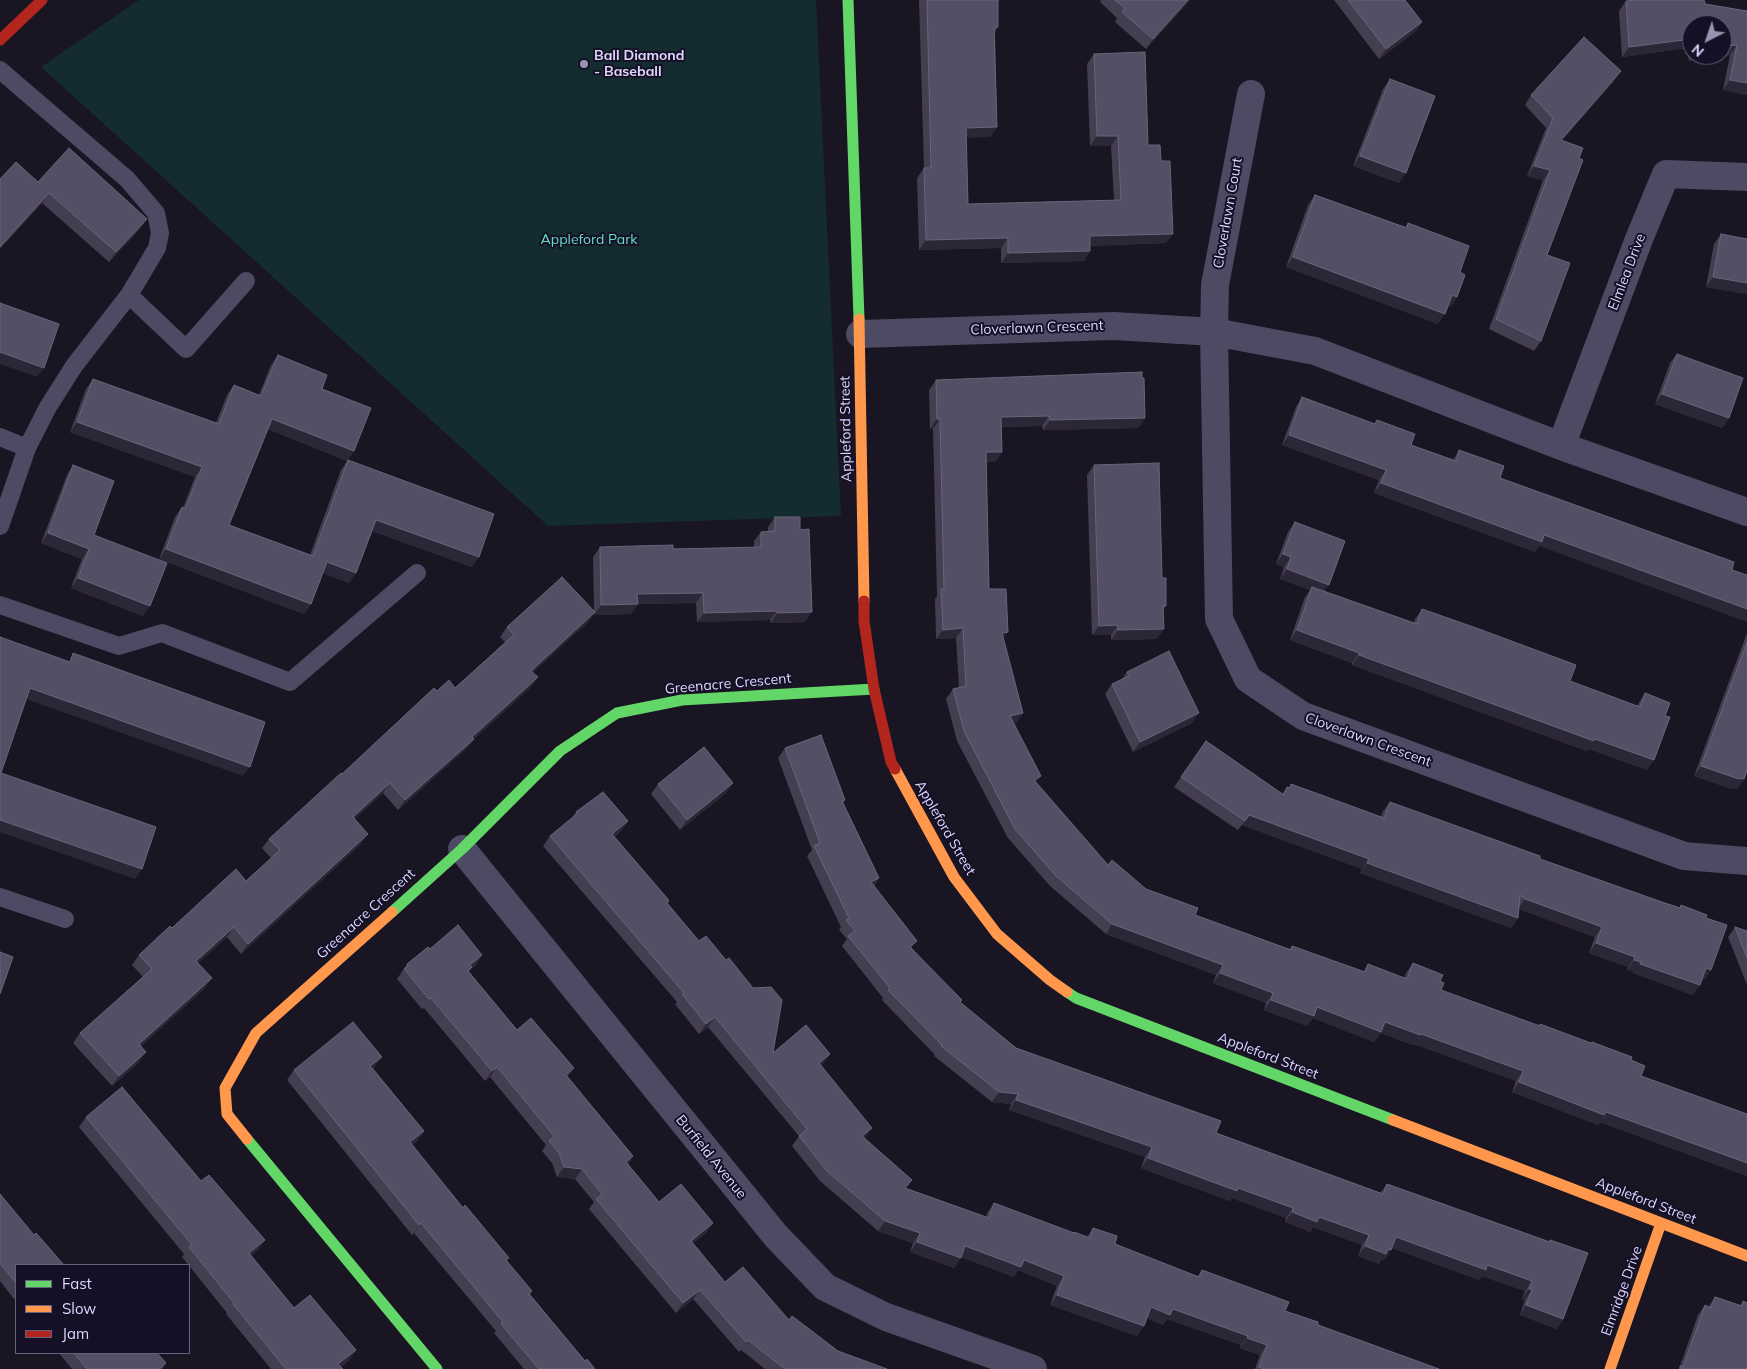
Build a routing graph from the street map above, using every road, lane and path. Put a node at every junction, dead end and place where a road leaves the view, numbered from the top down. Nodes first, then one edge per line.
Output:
1 (42, 0) edge
2 (848, 0) edge
3 (0, 40) edge
4 (0, 70) edge
5 (1250, 94) dead end
6 (1747, 178) edge
7 (246, 281) dead end
8 (129, 295) junction
9 (1214, 332) junction
10 (860, 334) junction
11 (0, 437) edge
12 (1561, 446) junction
13 (27, 448) junction
14 (1747, 512) edge
15 (0, 526) edge
16 (417, 572) dead end
17 (0, 605) edge
18 (874, 689) junction
19 (462, 849) junction
20 (1747, 861) edge
21 (0, 897) edge
22 (65, 920) dead end
23 (1661, 1223) junction
24 (1747, 1256) edge
25 (437, 1369) edge
26 (1033, 1369) edge
27 (1610, 1369) edge

1 - 3 street
2 - 10 street, Appleford Street
4 - 8 lane
5 - 9 street, Cloverlawn Court
6 - 12 street, Elmlea Drive
7 - 8 lane
8 - 13 lane
9 - 10 street, Cloverlawn Crescent
9 - 12 street, Cloverlawn Crescent
9 - 20 street, Cloverlawn Crescent
10 - 18 street, Appleford Street
11 - 13 lane
12 - 14 street, Cloverlawn Crescent
13 - 15 lane
16 - 17 lane
18 - 19 street, Greenacre Crescent
18 - 23 street, Appleford Street
19 - 25 street, Greenacre Crescent
19 - 26 street, Burfield Avenue
21 - 22 lane
23 - 24 street, Appleford Street
23 - 27 street, Elmridge Drive

